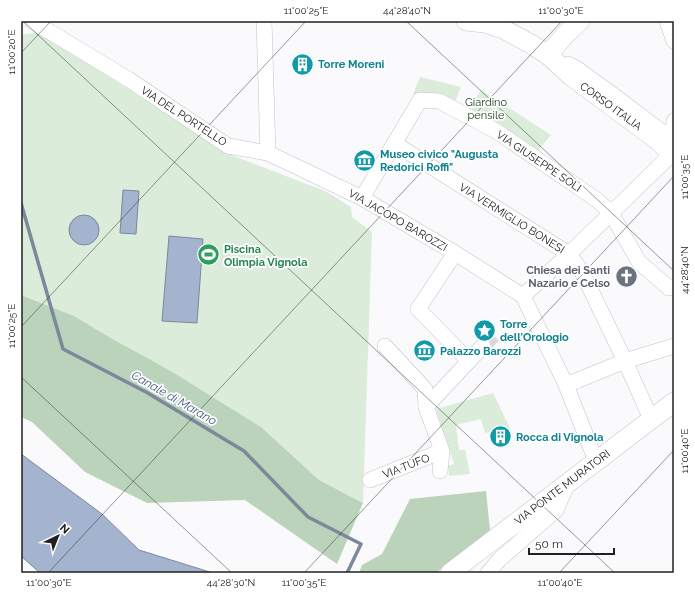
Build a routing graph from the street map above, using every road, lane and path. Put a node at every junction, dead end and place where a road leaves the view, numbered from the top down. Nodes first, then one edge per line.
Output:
1 (32, 21) edge
2 (264, 21) edge
3 (466, 21) edge
4 (580, 21) edge
5 (667, 21) edge
6 (494, 23) edge
7 (674, 41) edge
8 (548, 55) junction
9 (674, 122) edge
10 (674, 133) edge
11 (394, 143) junction
12 (673, 150) edge
13 (268, 153) junction
14 (362, 198) junction
15 (611, 213) junction
16 (455, 253) junction
17 (570, 254) junction
18 (672, 290) edge
19 (523, 296) junction
20 (385, 346) dead end
21 (483, 346) tunnel mouth
22 (674, 346) edge
23 (625, 360) junction
24 (469, 361) junction
25 (566, 385) junction
26 (674, 402) edge
27 (426, 407) junction
28 (651, 420) junction
29 (442, 452) junction
30 (596, 461) junction
31 (440, 470) dead end
32 (370, 480) dead end
33 (568, 483) junction
34 (450, 573) edge
35 (488, 573) edge

1 - 13 street, VIA DEL PORTELLO
2 - 13 street
3 - 6 main road, CORSO ITALIA
4 - 8 main road
5 - 7 street
6 - 8 main road, CORSO ITALIA
8 - 12 main road, CORSO ITALIA
9 - 10 street
11 - 14 street
11 - 15 street, VIA GIUSEPPE SOLI
11 - 17 street, VIA VERMIGLIO BONESI
12 - 15 street
13 - 14 street, VIA JACOPO BAROZZI
14 - 16 street, VIA JACOPO BAROZZI
15 - 17 street
15 - 18 street, VIA GIUSEPPE SOLI
16 - 19 street, VIA JACOPO BAROZZI
16 - 24 street
17 - 19 street
17 - 23 street
19 - 25 street
20 - 27 street
21 - 24 street
22 - 23 street
23 - 25 street
23 - 28 street
24 - 27 street
25 - 30 street
26 - 28 main road, VIA PONTE MURATORI
27 - 29 street
28 - 30 main road, VIA PONTE MURATORI
29 - 31 street
29 - 32 street, VIA TUFO
30 - 33 main road, VIA PONTE MURATORI
33 - 34 main road, VIA PONTE MURATORI
33 - 35 street

